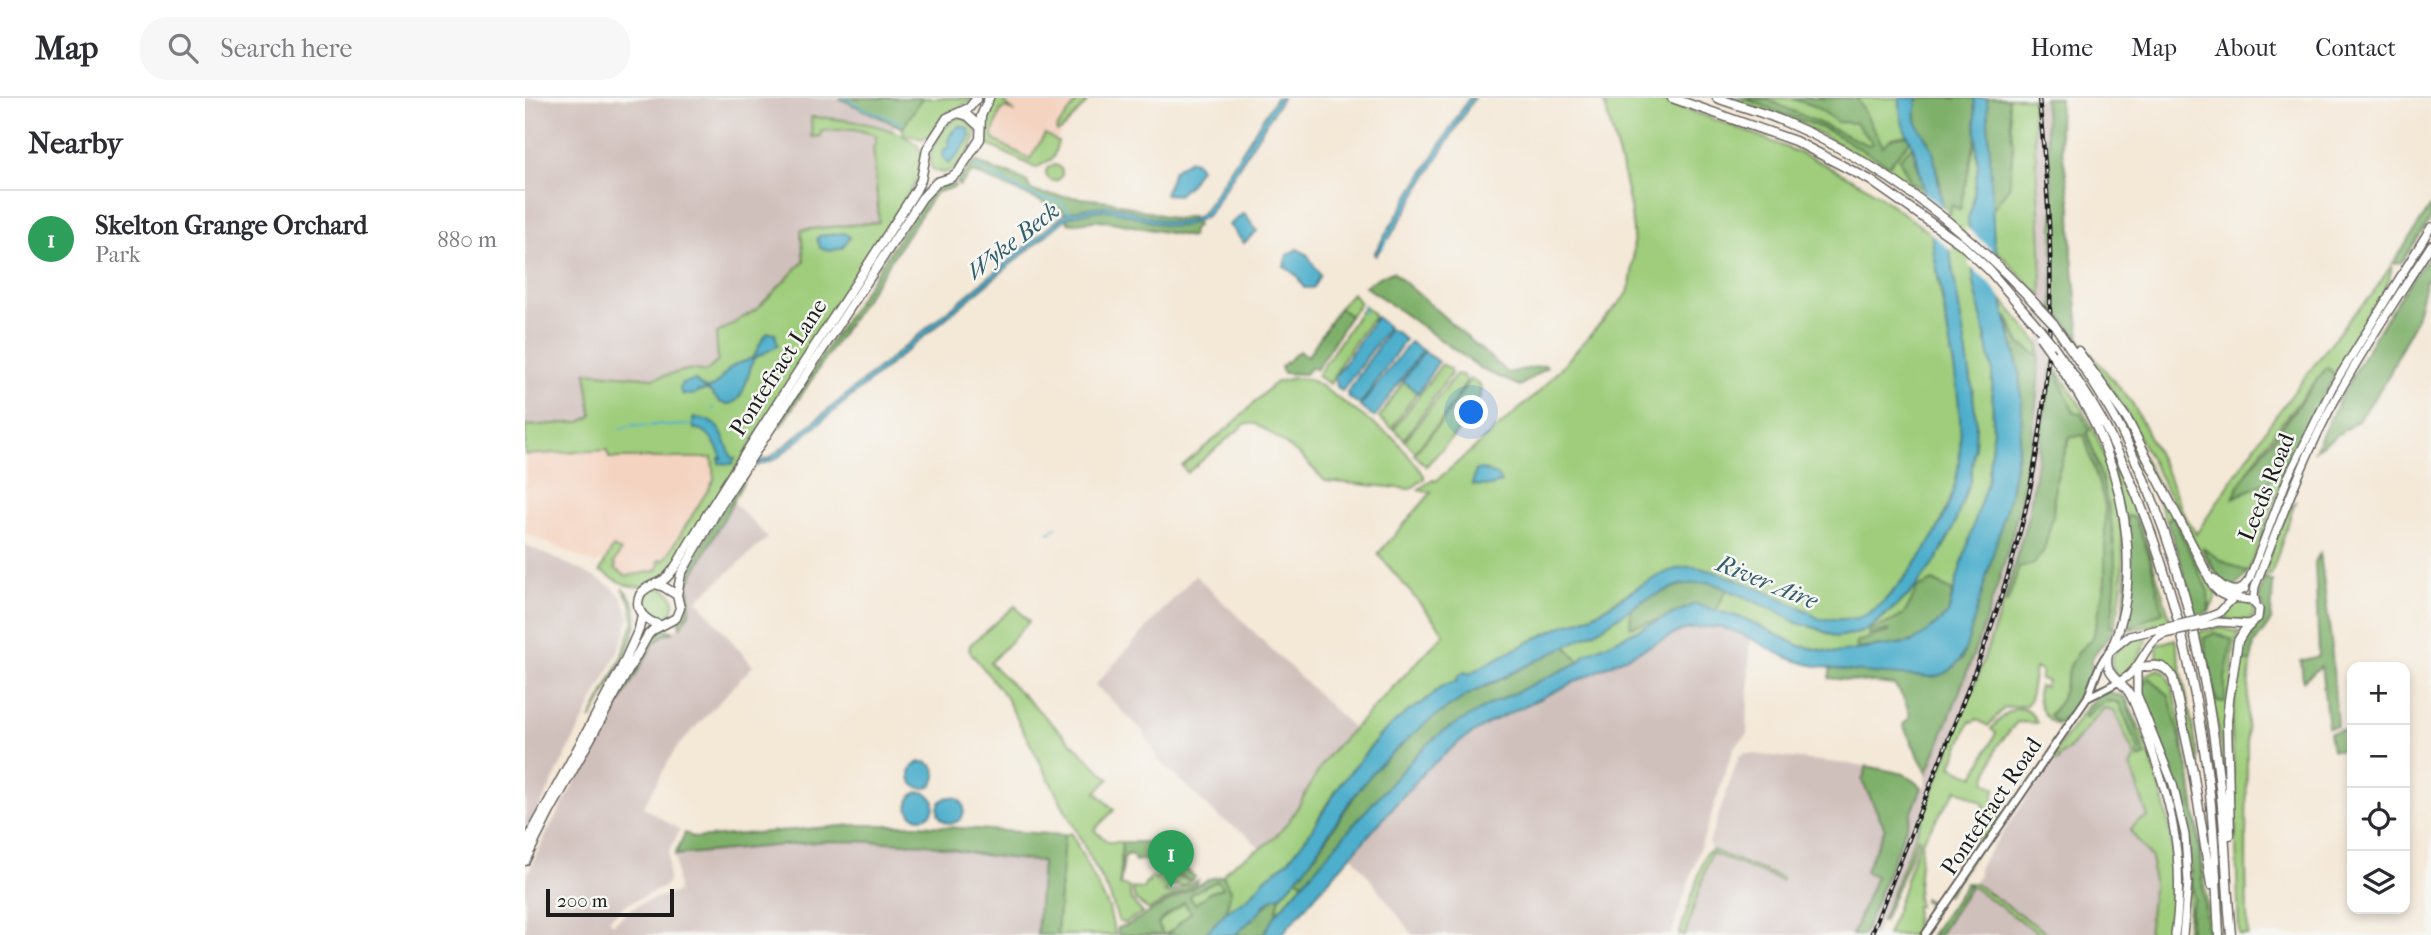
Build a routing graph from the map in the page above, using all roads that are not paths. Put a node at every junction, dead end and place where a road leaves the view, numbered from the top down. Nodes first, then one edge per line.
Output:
1 (977, 98) edge
2 (989, 98) edge
3 (1672, 98) edge
4 (1717, 98) edge
5 (958, 113) junction
6 (980, 127) junction
7 (924, 164) junction
8 (943, 179) junction
9 (2431, 227) edge
10 (2431, 246) edge
11 (2054, 324) junction
12 (2040, 333) junction
13 (2332, 388) junction
14 (2341, 389) junction
15 (2209, 575) junction
16 (656, 584) junction
17 (2244, 589) junction
18 (677, 595) junction
19 (2233, 598) junction
20 (2256, 604) junction
21 (642, 615) junction
22 (2207, 621) junction
23 (2252, 623) junction
24 (660, 625) junction
25 (2163, 631) junction
26 (2110, 651) junction
27 (2137, 668) junction
28 (2118, 682) junction
29 (2087, 698) junction
30 (525, 845) edge
31 (525, 861) edge
32 (1925, 935) edge
33 (2175, 935) edge
34 (2183, 935) edge
35 (2219, 935) edge
36 (2231, 935) edge

1 - 5 highway
2 - 6 highway
3 - 12 highway
4 - 11 highway, bridge
5 - 6 highway
5 - 7 highway
6 - 8 highway
7 - 8 highway
7 - 16 highway, Pontefract Lane
8 - 18 highway, Pontefract Lane
9 - 13 main road, Leeds Road
10 - 14 main road, Leeds Road
11 - 15 highway
11 - 36 highway
12 - 26 highway, bridge
12 - 35 highway, bridge
13 - 14 main road
13 - 17 main road, Leeds Road
14 - 20 main road, Leeds Road
15 - 17 highway
15 - 19 highway
16 - 18 highway
16 - 21 highway
17 - 19 main road, Leeds Road
18 - 24 highway
19 - 20 main road
19 - 22 main road, Leeds Road
20 - 23 main road, Leeds Road
21 - 24 highway
21 - 30 highway
22 - 23 main road
22 - 25 main road, bridge
23 - 36 highway
24 - 31 highway
25 - 26 main road
25 - 27 main road
26 - 28 main road
26 - 29 main road, Pontefract Road
27 - 28 main road
27 - 34 main road
27 - 35 highway
28 - 29 main road, Pontefract Road
28 - 33 main road
29 - 32 main road, Pontefract Road

